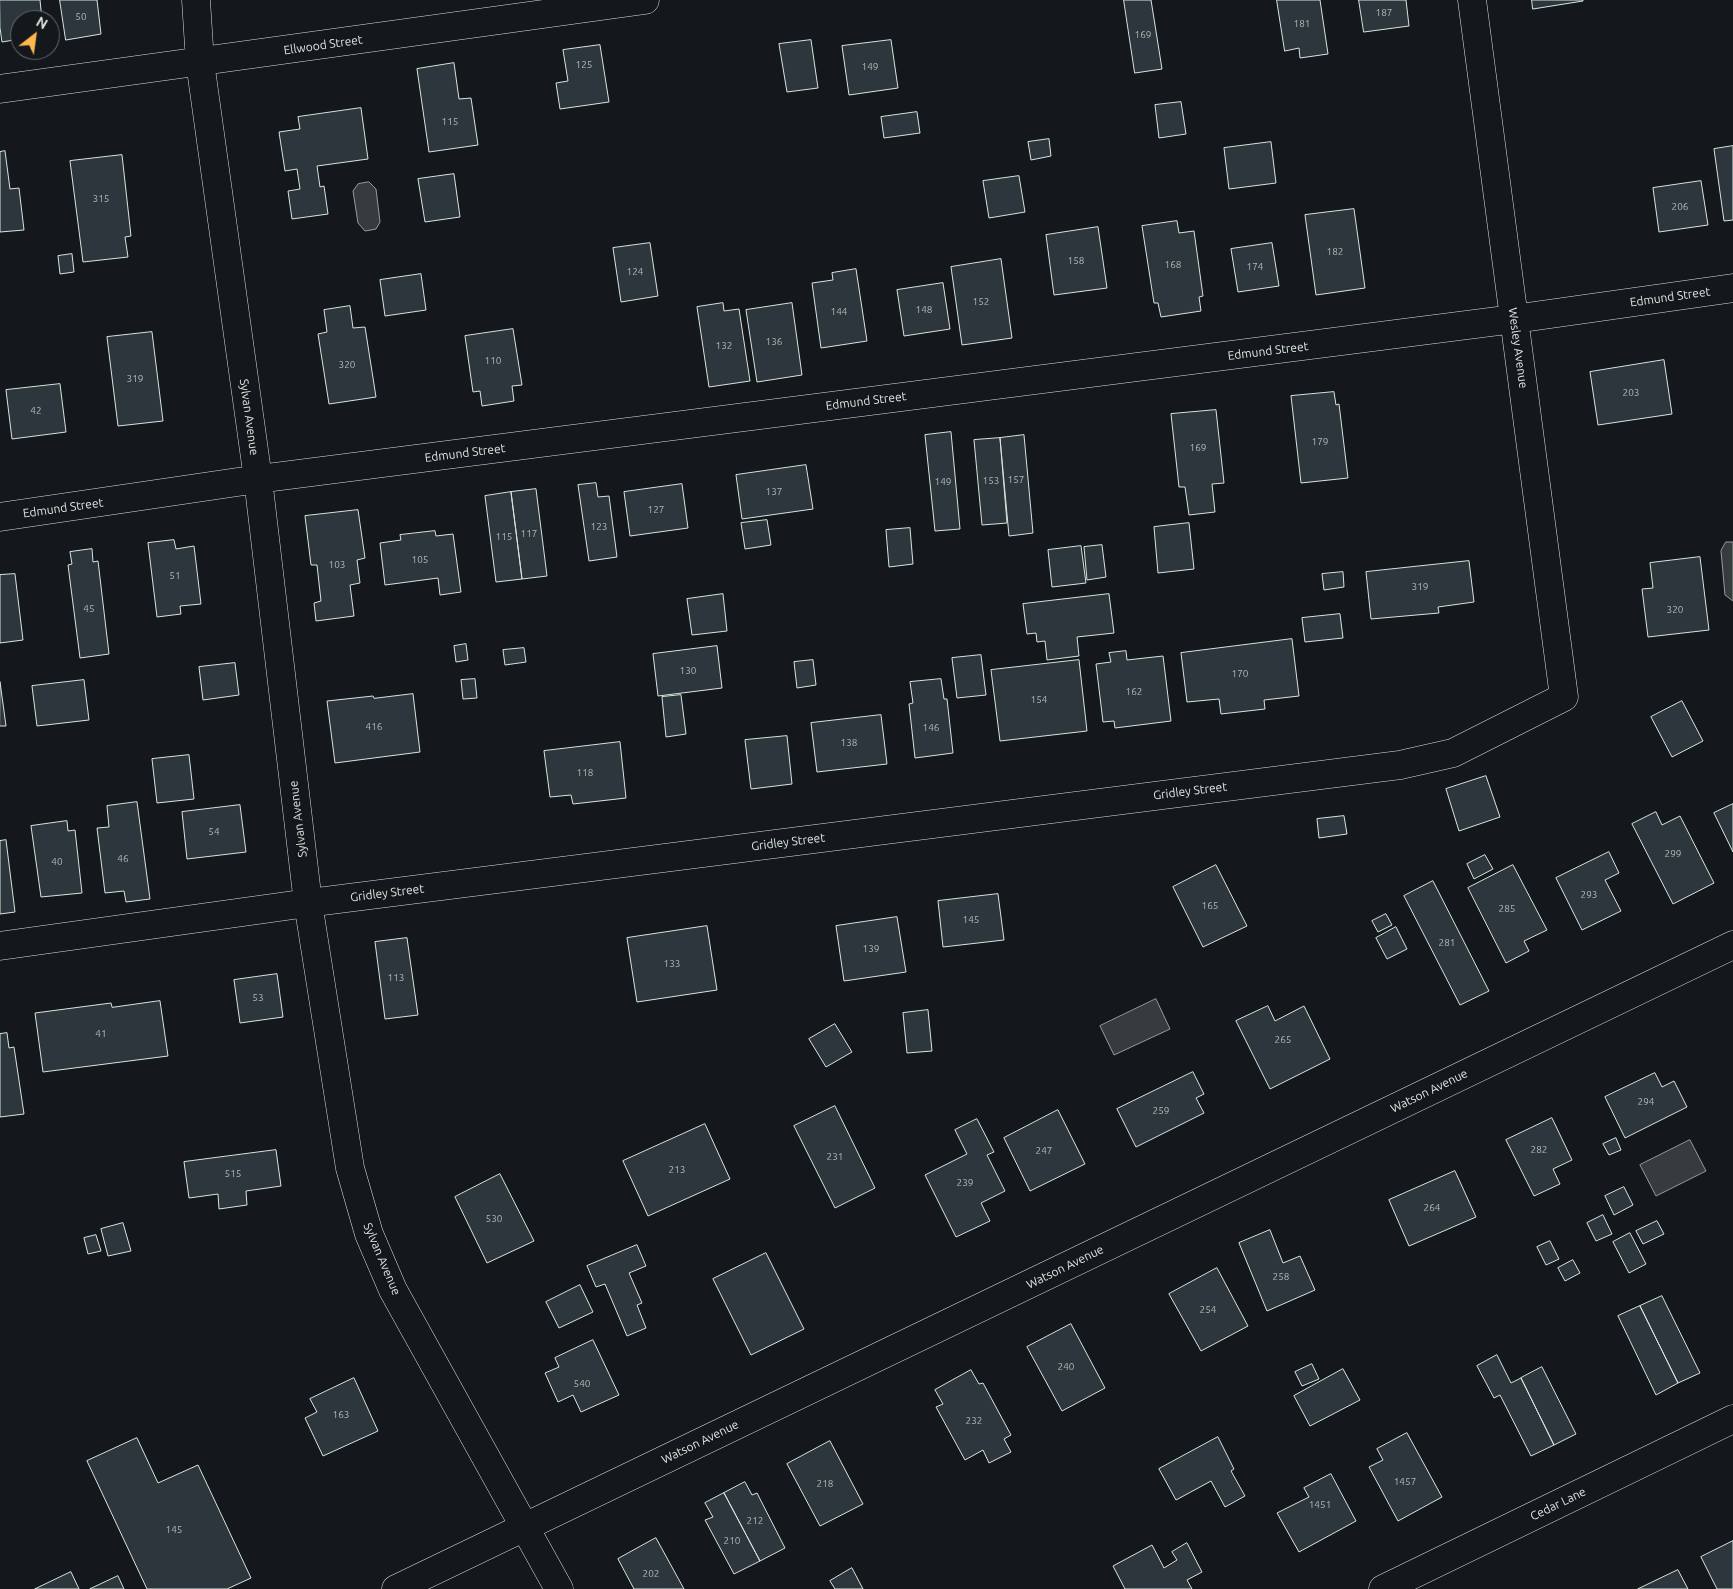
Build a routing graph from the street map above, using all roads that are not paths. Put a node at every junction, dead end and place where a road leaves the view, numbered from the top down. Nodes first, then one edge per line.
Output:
1 (196, 0) edge
2 (645, 0) edge
3 (1472, 0) edge
4 (200, 62) junction
5 (0, 89) edge
6 (1733, 288) edge
7 (1514, 319) junction
8 (258, 479) junction
9 (0, 517) edge
10 (1564, 696) joint
11 (308, 903) junction
12 (1733, 944) edge
13 (0, 946) edge
14 (1733, 1419) edge
15 (525, 1526) junction
16 (396, 1589) edge
17 (559, 1589) edge
18 (1382, 1589) edge

1 - 4 street, Sylvan Avenue
2 - 4 street, Ellwood Street
3 - 7 street, Wesley Avenue
4 - 5 street, Ellwood Street
4 - 8 street, Sylvan Avenue
6 - 7 street, Edmund Street
7 - 8 street, Edmund Street
7 - 10 street, Wesley Avenue
8 - 9 street, Edmund Street
8 - 11 street, Sylvan Avenue
10 - 11 street, Gridley Street
11 - 13 street, Gridley Street
11 - 15 street, Sylvan Avenue
12 - 15 street, Watson Avenue
14 - 18 street, Cedar Lane
15 - 16 street, Watson Avenue
15 - 17 street, Sylvan Avenue

